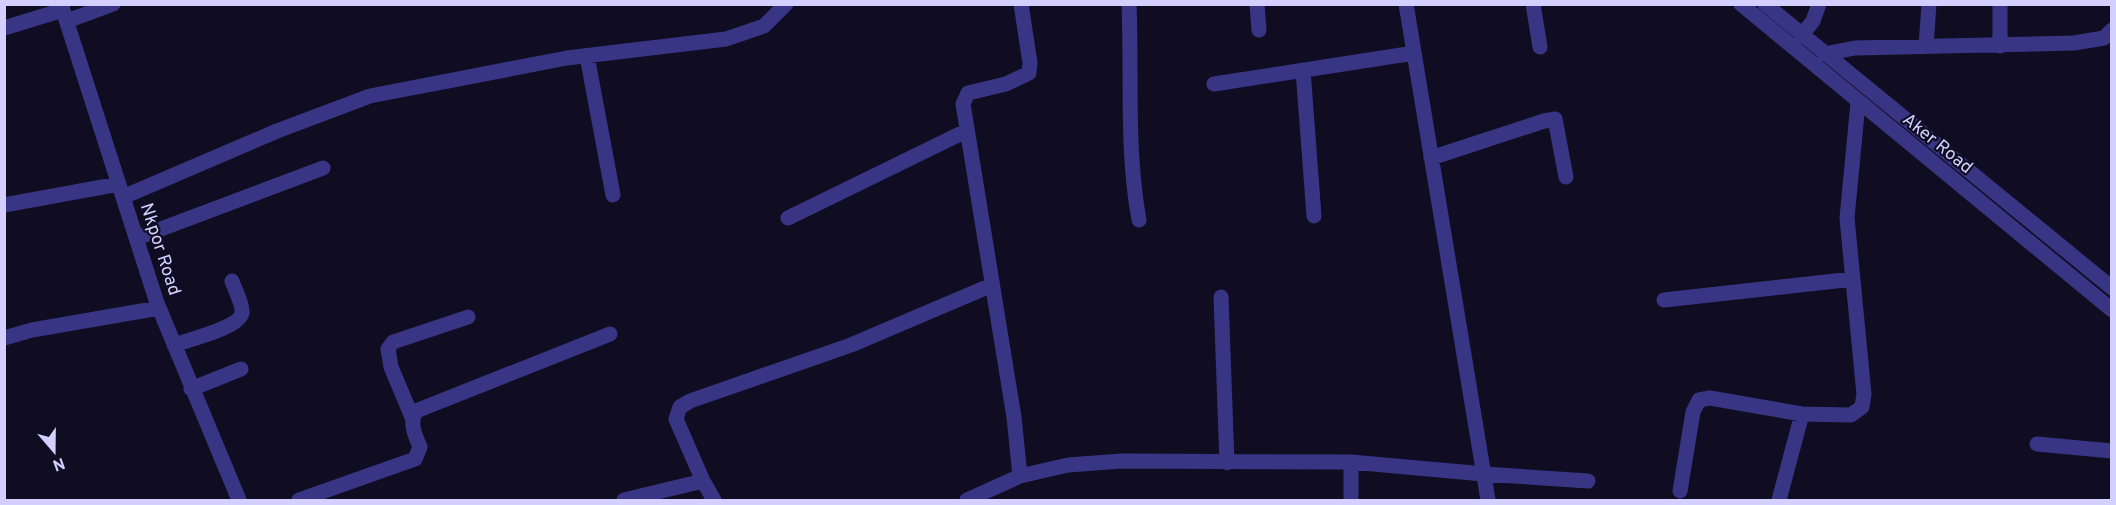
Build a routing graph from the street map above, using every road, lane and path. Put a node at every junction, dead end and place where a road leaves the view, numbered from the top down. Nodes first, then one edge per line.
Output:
1 (113, 4) edge
2 (786, 4) edge
3 (1021, 4) edge
4 (1129, 4) edge
5 (1257, 4) edge
6 (1406, 4) edge
7 (1533, 4) edge
8 (1741, 4) edge
9 (1765, 4) edge
10 (1819, 4) edge
11 (1929, 4) edge
12 (2000, 4) edge
13 (64, 12) edge
14 (4, 28) edge
15 (1259, 30) dead end
16 (2112, 30) edge
17 (1802, 36) junction
18 (1540, 46) dead end
19 (1926, 46) junction
20 (2000, 46) junction
21 (1414, 53) junction
22 (1824, 54) junction
23 (586, 56) junction
24 (1303, 70) junction
25 (1214, 84) dead end
26 (1858, 103) junction
27 (966, 131) junction
28 (1431, 158) junction
29 (323, 168) dead end
30 (1566, 177) dead end
31 (121, 190) junction
32 (612, 195) dead end
33 (4, 205) edge
34 (1314, 216) dead end
35 (788, 218) dead end
36 (1139, 220) dead end
37 (136, 238) junction
38 (1853, 279) junction
39 (232, 281) dead end
40 (992, 285) junction
41 (2112, 288) edge
42 (1221, 297) dead end
43 (1664, 300) dead end
44 (159, 308) junction
45 (2112, 310) edge
46 (468, 317) dead end
47 (610, 334) dead end
48 (4, 338) edge
49 (174, 345) junction
50 (241, 369) dead end
51 (191, 389) junction
52 (1803, 414) junction
53 (412, 417) junction
54 (2037, 444) dead end
55 (2112, 451) edge
56 (1351, 462) junction
57 (1227, 463) junction
58 (1484, 474) junction
59 (1020, 476) junction
60 (703, 481) junction
61 (1588, 481) dead end
62 (1680, 491) dead end
63 (239, 501) edge
64 (299, 501) edge
65 (624, 501) edge
66 (714, 501) edge
67 (967, 501) edge
68 (1351, 501) edge
69 (1488, 501) edge
70 (1779, 501) edge

1 - 13 street
2 - 23 street
3 - 27 street
4 - 36 street
5 - 15 street
6 - 21 street
7 - 18 street
8 - 26 street, Aker Road
9 - 17 street, Aker Road
10 - 17 street
11 - 19 street
12 - 20 street
13 - 14 street
13 - 31 street, Nkpor Road
16 - 20 street
17 - 22 street, Aker Road
19 - 20 street
19 - 22 street
21 - 24 street
21 - 28 street
22 - 41 street, Aker Road
23 - 31 street
23 - 32 street
24 - 25 street
24 - 34 street
26 - 38 street
26 - 45 street, Aker Road
27 - 35 street
27 - 40 street
28 - 30 street
28 - 58 street
29 - 37 street
31 - 33 street
31 - 37 street, Nkpor Road
37 - 44 street, Nkpor Road
38 - 43 street
38 - 52 street
39 - 49 street
40 - 59 street
40 - 60 street
42 - 57 street
44 - 48 street
44 - 49 street, Nkpor Road
46 - 53 street
47 - 53 street
49 - 51 street, Nkpor Road
50 - 51 street
51 - 63 street, Nkpor Road
52 - 62 street
52 - 70 street
53 - 64 street
54 - 55 street
56 - 57 street
56 - 58 street
56 - 68 street
57 - 59 street
58 - 61 street
58 - 69 street
59 - 67 street
60 - 65 street
60 - 66 street

